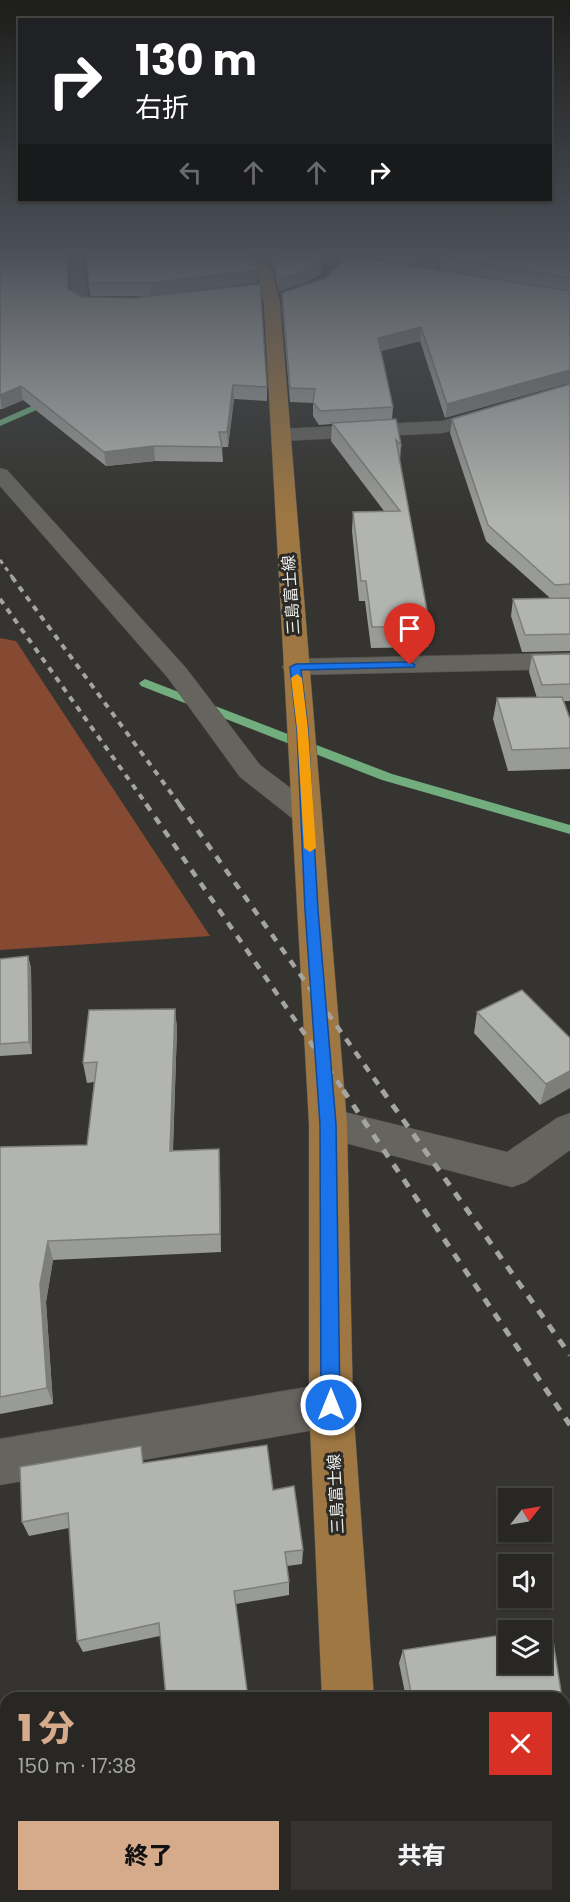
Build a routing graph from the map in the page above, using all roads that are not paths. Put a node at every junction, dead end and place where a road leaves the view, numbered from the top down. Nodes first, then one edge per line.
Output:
1 (274, 342) edge
2 (570, 388) edge
3 (281, 435) junction
4 (0, 474) edge
5 (570, 661) edge
6 (296, 667) junction
7 (307, 815) junction
8 (328, 1124) junction
9 (566, 1139) edge
10 (331, 1405) junction
11 (0, 1462) edge
12 (348, 1692) edge

1 - 3 main road, 三島富士線
2 - 3 street
3 - 6 main road, 三島富士線
4 - 7 street
5 - 6 street
6 - 7 main road, 三島富士線
7 - 8 main road, 三島富士線
8 - 9 street
8 - 10 main road, 三島富士線
10 - 11 street
10 - 12 main road, 三島富士線

